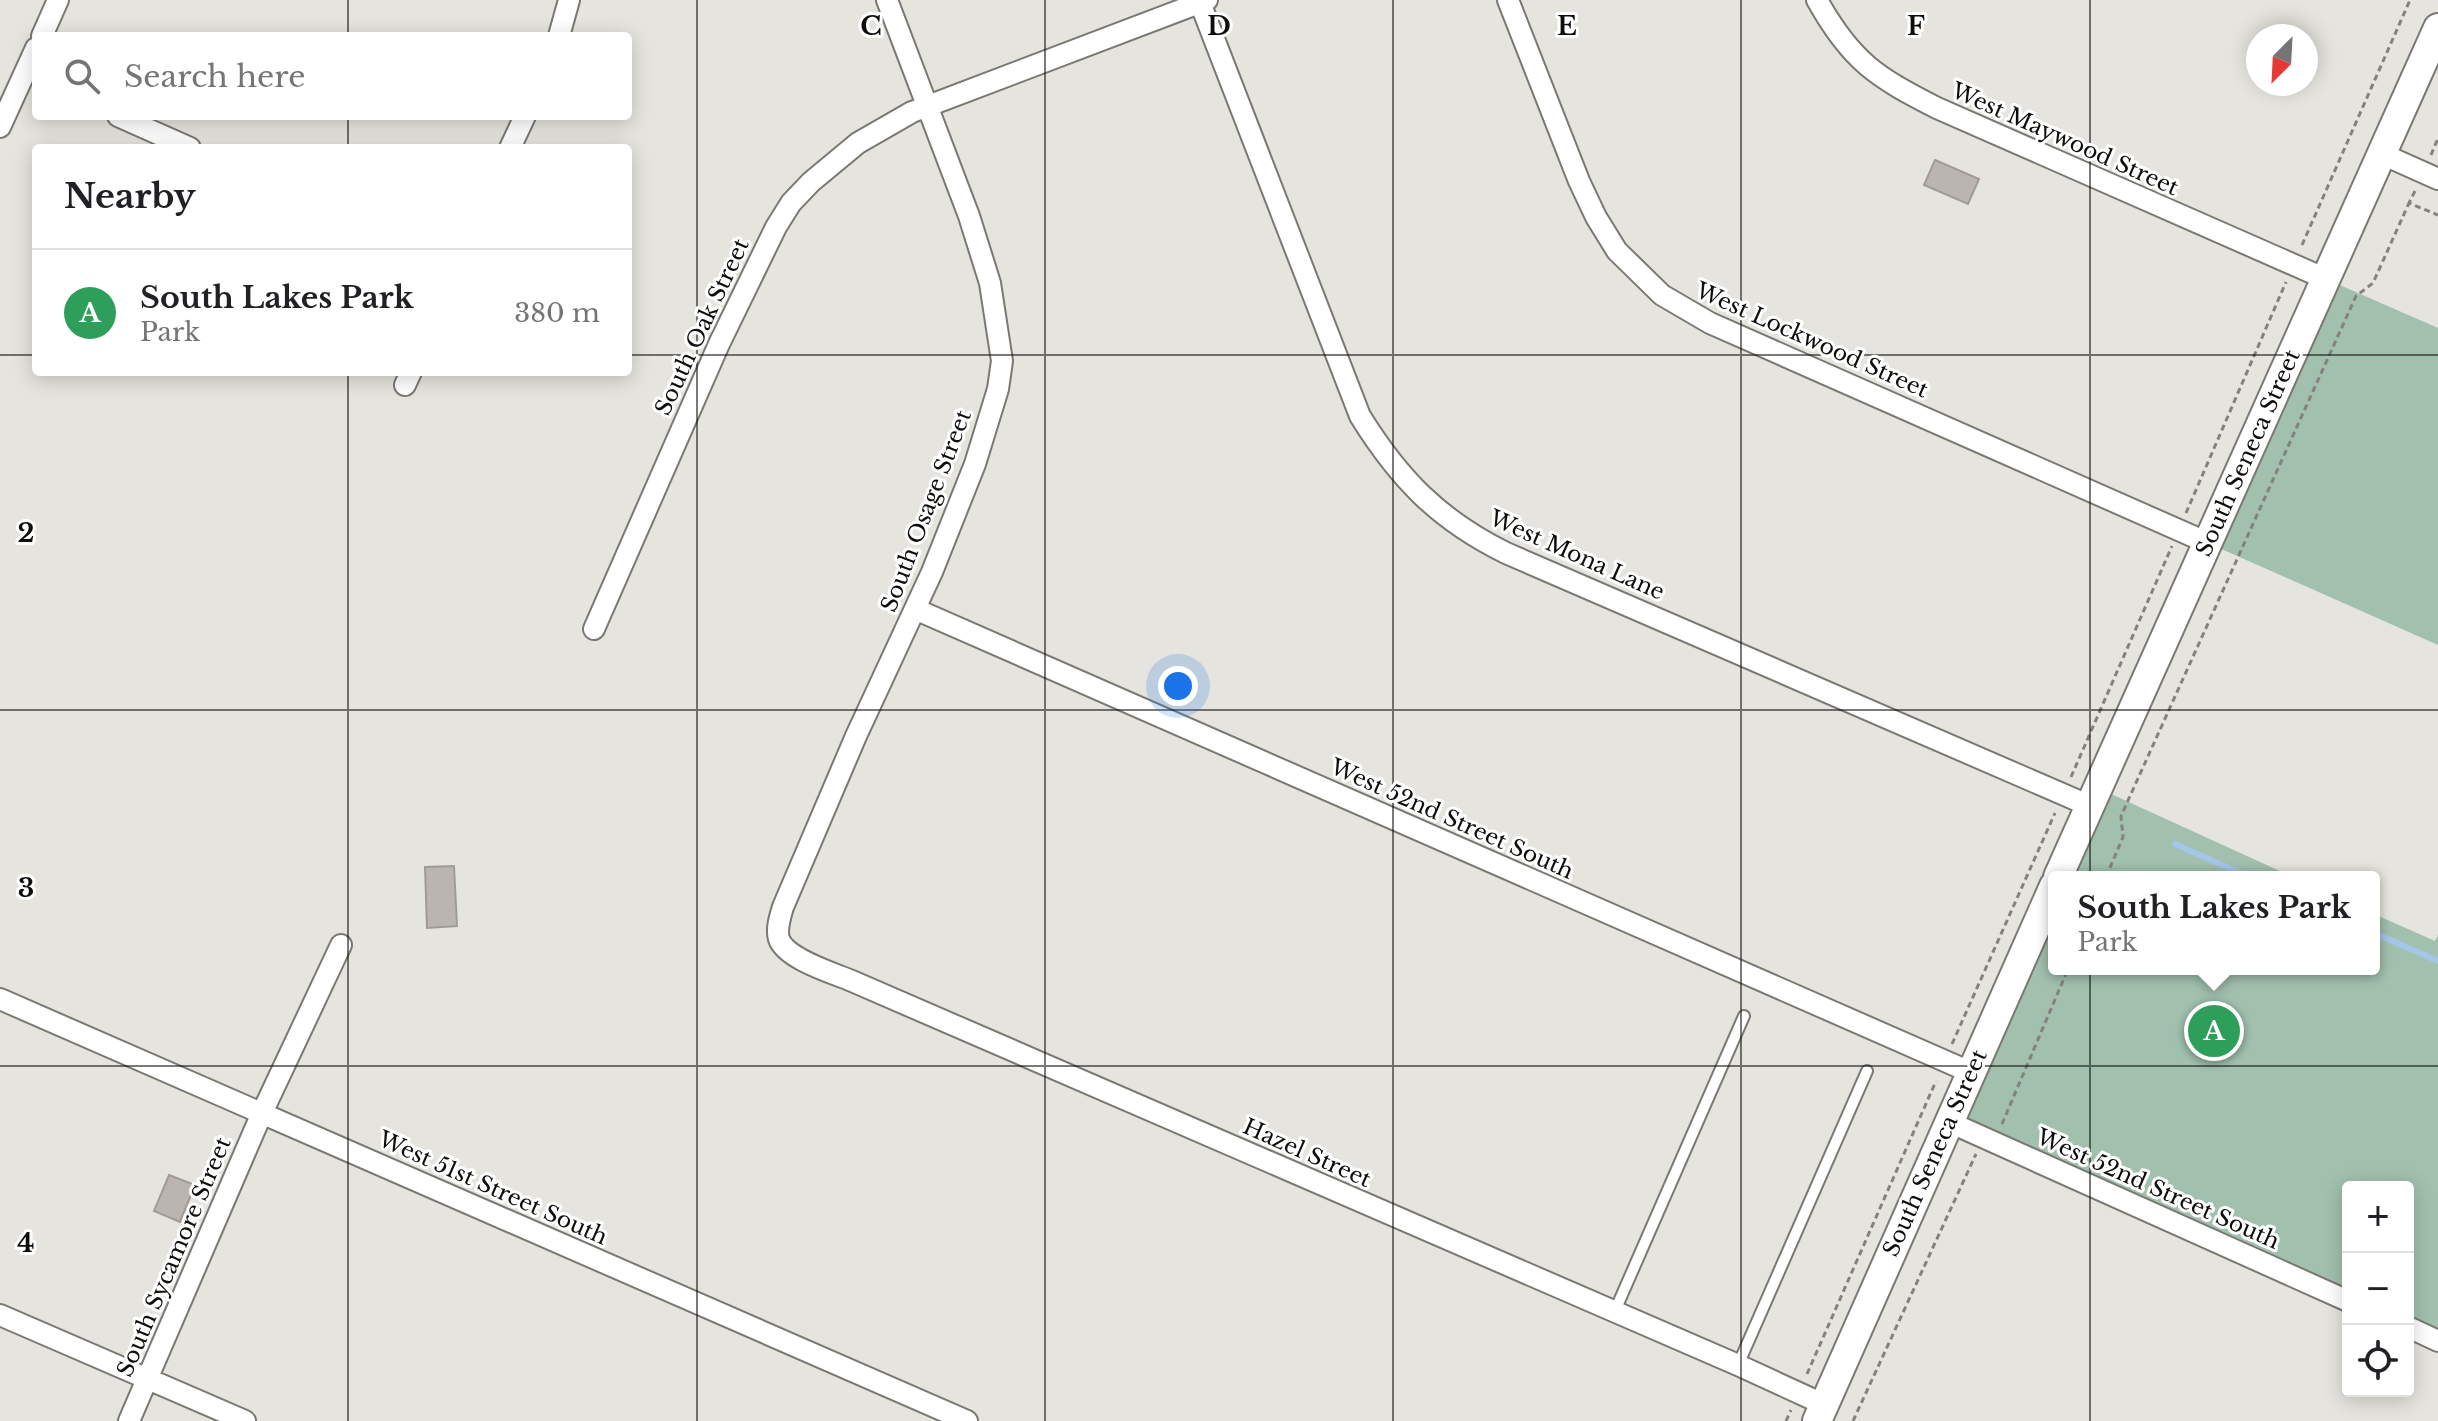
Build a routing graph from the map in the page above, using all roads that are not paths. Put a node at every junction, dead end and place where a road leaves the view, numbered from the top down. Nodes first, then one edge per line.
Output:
1 (58, 0) edge
2 (569, 0) edge
3 (887, 0) edge
4 (1508, 0) edge
5 (1817, 0) edge
6 (1202, 1) edge
7 (2438, 28) edge
8 (44, 32) edge
9 (560, 32) edge
10 (30, 77) edge
11 (927, 106) junction
12 (127, 120) edge
13 (523, 120) edge
14 (0, 127) edge
15 (181, 144) edge
16 (512, 144) edge
17 (2382, 154) junction
18 (2438, 179) edge
19 (2326, 279) junction
20 (2208, 543) junction
21 (915, 609) junction
22 (594, 629) dead end
23 (2090, 806) junction
24 (2061, 871) edge
25 (2048, 897) edge
26 (778, 937) joint
27 (341, 945) dead end
28 (0, 999) edge
29 (1744, 1016) dead end
30 (1958, 1066) junction
31 (1867, 1071) dead end
32 (262, 1113) junction
33 (1949, 1122) junction
34 (2342, 1298) edge
35 (1614, 1313) junction
36 (0, 1315) edge
37 (2414, 1330) edge
38 (2438, 1341) edge
39 (1738, 1365) junction
40 (148, 1378) junction
41 (1821, 1413) edge
42 (966, 1420) edge
43 (129, 1421) edge
44 (245, 1421) edge

1 - 8 street
2 - 9 street
3 - 11 street, South Osage Street
4 - 20 street, West Lockwood Street
5 - 19 street, West Maywood Street
6 - 11 street, South Oak Street
6 - 23 street, West Mona Lane
7 - 17 street, South Seneca Street
10 - 14 street
11 - 21 street, South Osage Street
11 - 22 street, South Oak Street
12 - 15 street
13 - 16 street
17 - 18 street
17 - 19 street, South Seneca Street
19 - 20 street, South Seneca Street
20 - 23 street, South Seneca Street
21 - 26 street, South Osage Street
21 - 30 street, West 52nd Street South
23 - 24 street, South Seneca Street
25 - 30 street, South Seneca Street
26 - 35 street, Hazel Street
27 - 32 street, South Sycamore Street
28 - 32 street, West 51st Street South
29 - 35 lane
30 - 33 street, South Seneca Street
31 - 39 lane
32 - 40 street, South Sycamore Street
32 - 42 street, West 51st Street South
33 - 34 street, West 52nd Street South
33 - 41 street, South Seneca Street
35 - 39 street, Hazel Street
36 - 40 street
37 - 38 street
39 - 41 street, Hazel Street
40 - 43 street, South Sycamore Street
40 - 44 street

